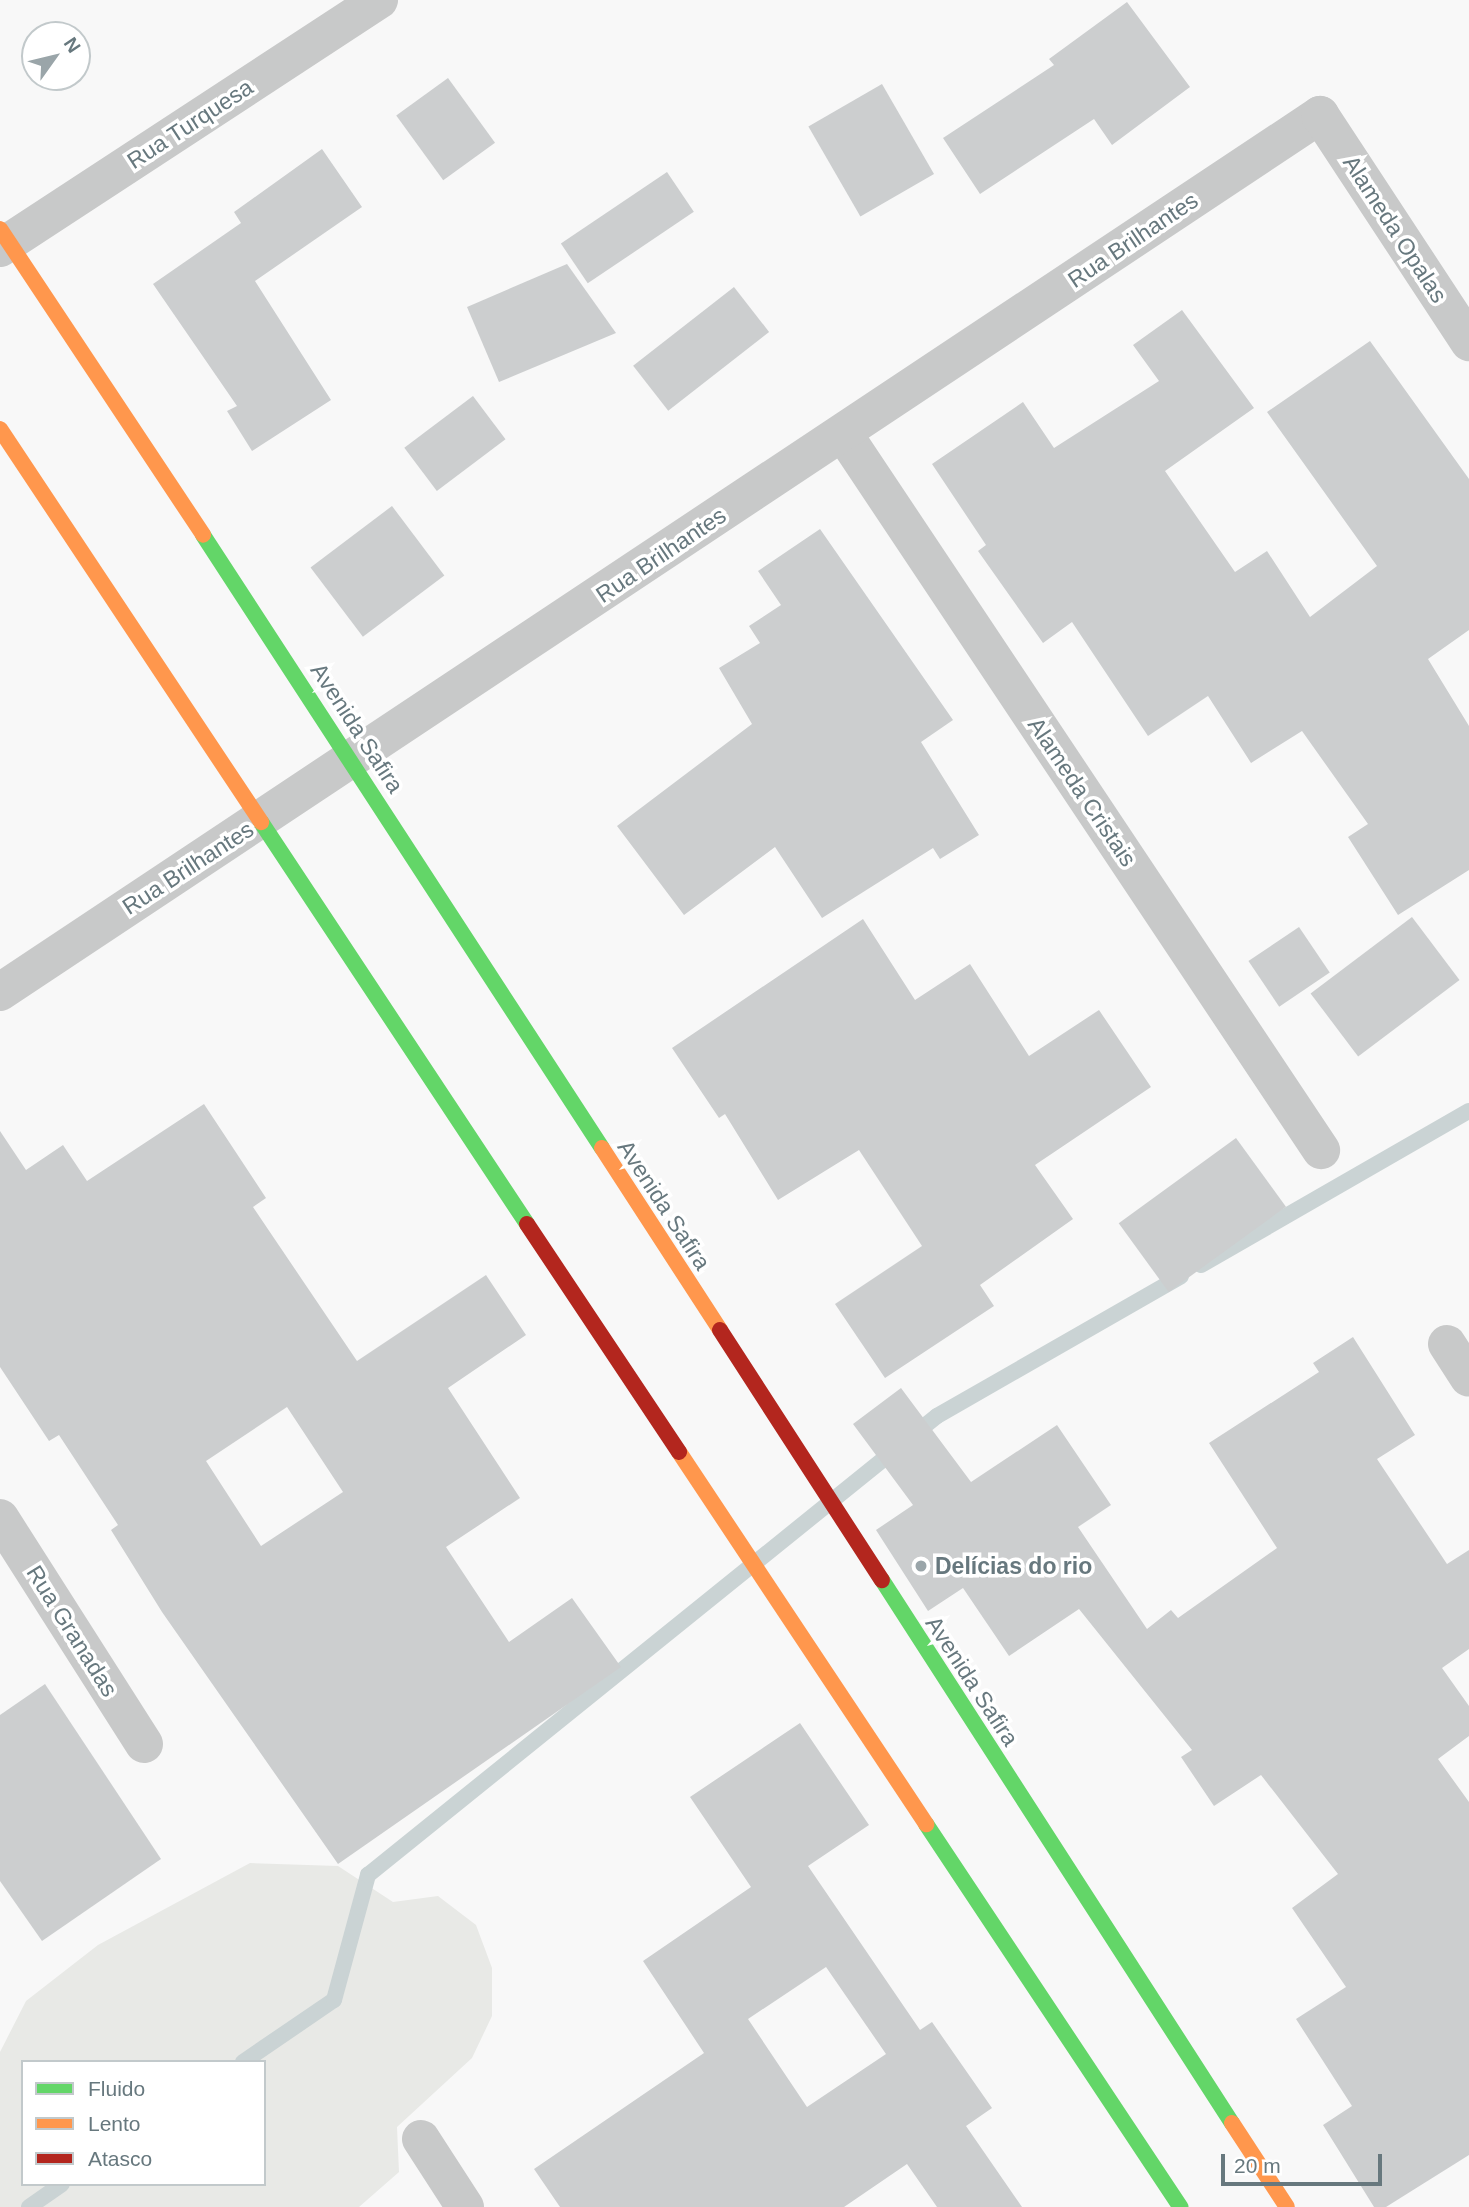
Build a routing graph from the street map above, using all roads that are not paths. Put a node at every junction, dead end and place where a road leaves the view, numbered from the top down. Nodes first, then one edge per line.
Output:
1 (379, 0) edge
2 (1320, 115) joint
3 (3, 240) edge
4 (1469, 342) edge
5 (0, 429) edge
6 (843, 433) junction
7 (353, 762) junction
8 (261, 820) junction
9 (0, 992) edge
10 (1321, 1150) dead end
11 (1447, 1344) dead end
12 (1469, 1378) edge
13 (0, 1518) edge
14 (144, 1744) dead end
15 (421, 2139) dead end
16 (466, 2207) edge
17 (1180, 2207) edge
18 (1287, 2207) edge

1 - 3 street, Rua Turquesa
2 - 4 street, Alameda Opalas
2 - 6 street, Rua Brilhantes
3 - 7 street, Avenida Safira
5 - 8 street
6 - 7 street, Rua Brilhantes
6 - 10 street, Alameda Cristais
7 - 8 street, Rua Brilhantes
7 - 18 street, Avenida Safira
8 - 9 street, Rua Brilhantes
8 - 17 street
11 - 12 street
13 - 14 street, Rua Granadas
15 - 16 street

